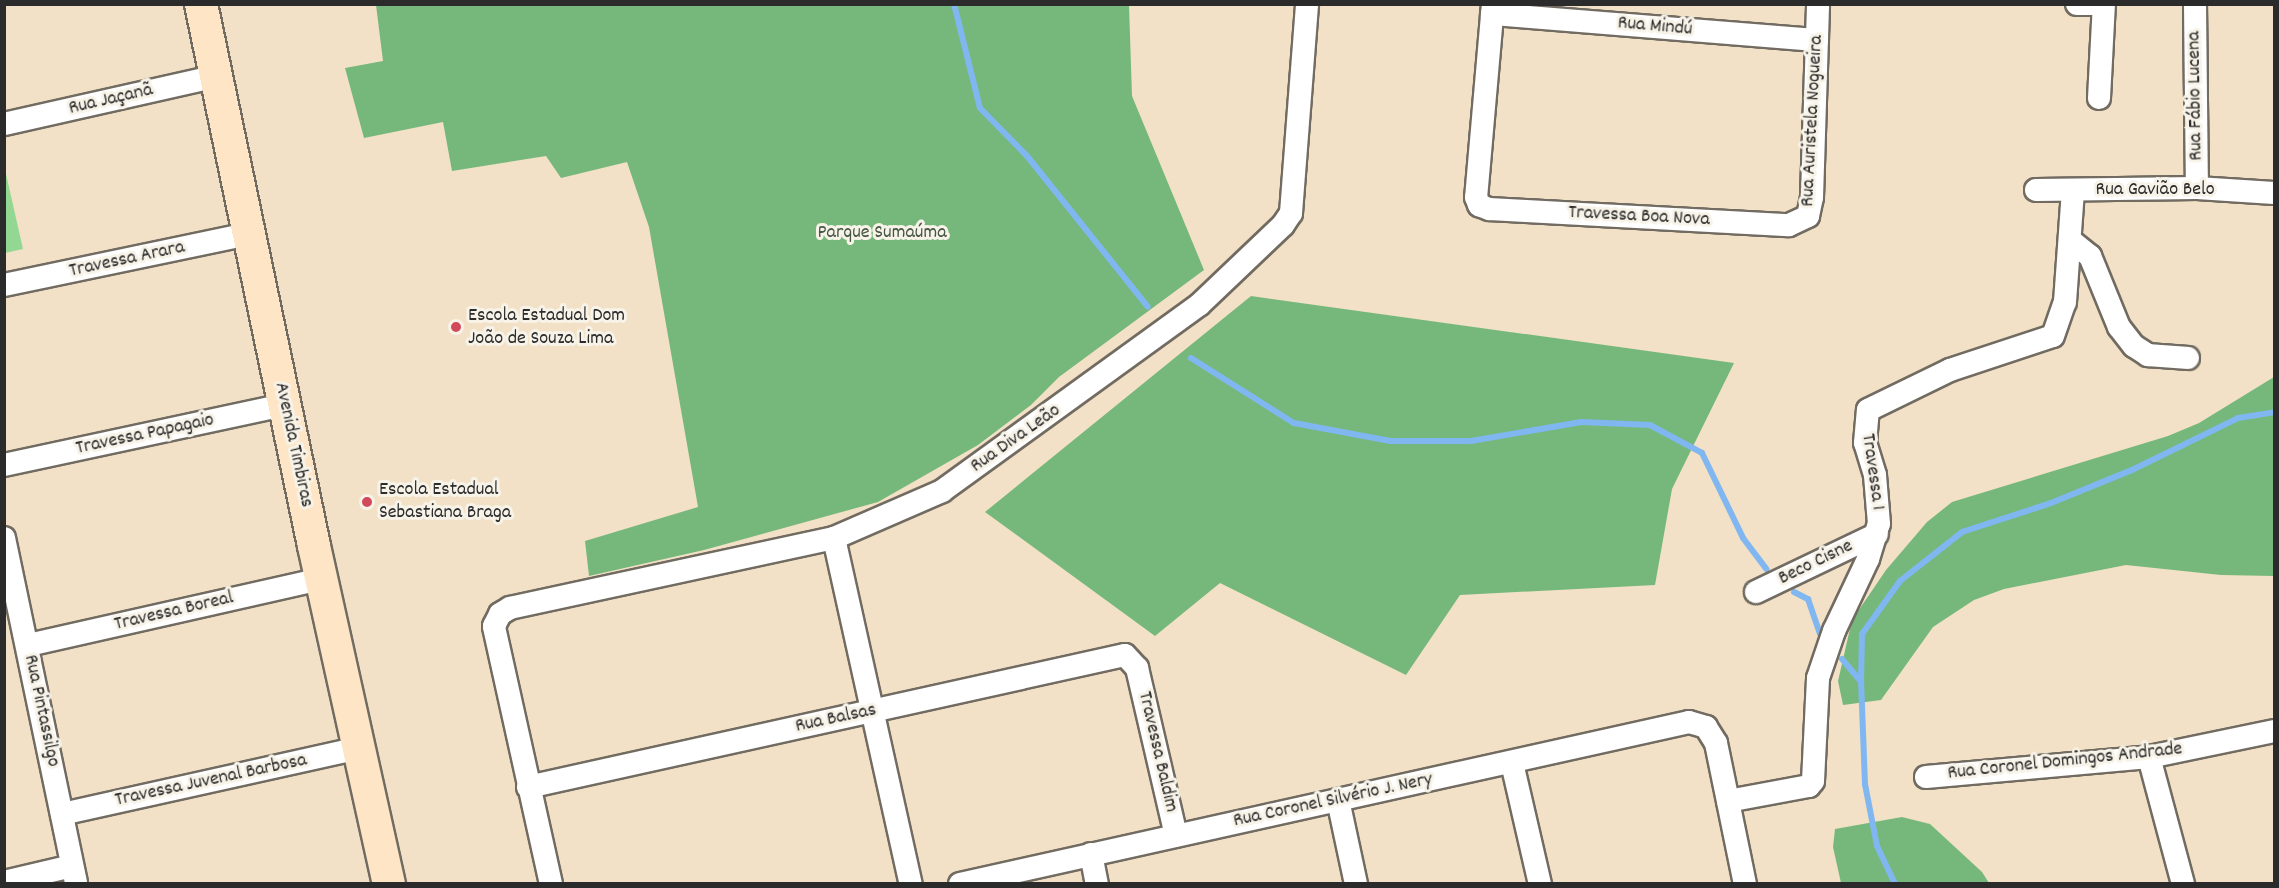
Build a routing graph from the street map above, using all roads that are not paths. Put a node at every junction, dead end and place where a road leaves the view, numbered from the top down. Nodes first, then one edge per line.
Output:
1 (201, 4) edge
2 (1308, 4) edge
3 (1818, 4) edge
4 (2077, 4) edge
5 (2093, 4) edge
6 (2104, 4) edge
7 (2195, 4) edge
8 (1492, 9) edge
9 (1817, 40) junction
10 (216, 76) junction
11 (2099, 98) dead end
12 (4, 124) edge
13 (2198, 188) junction
14 (2036, 190) dead end
15 (2073, 191) junction
16 (2274, 193) edge
17 (1789, 225) joint
18 (249, 234) junction
19 (2070, 240) junction
20 (4, 285) edge
21 (2188, 358) dead end
22 (285, 405) junction
23 (4, 465) edge
24 (1877, 534) junction
25 (4, 538) edge
26 (834, 538) junction
27 (321, 579) junction
28 (1755, 592) dead end
29 (28, 645) junction
30 (1137, 668) joint
31 (871, 712) junction
32 (2274, 731) edge
33 (360, 748) junction
34 (2149, 757) junction
35 (1512, 763) junction
36 (1926, 777) dead end
37 (528, 787) junction
38 (1338, 800) junction
39 (1728, 801) junction
40 (62, 813) junction
41 (1176, 836) junction
42 (1091, 855) junction
43 (74, 875) edge
44 (4, 882) edge
45 (389, 884) edge
46 (551, 884) edge
47 (911, 884) edge
48 (960, 884) edge
49 (1097, 884) edge
50 (1356, 884) edge
51 (1540, 884) edge
52 (1744, 884) edge
53 (2183, 884) edge

1 - 10 street, Avenida Timbiras
2 - 26 street, Rua Diva Leão
3 - 9 street, Rua Auristela Nogueira
4 - 5 street
6 - 11 street
7 - 13 street, Rua Fábio Lucena
8 - 9 street, Rua Mindú
8 - 17 street, Travessa Boa Nova
9 - 17 street, Rua Auristela Nogueira
10 - 12 street, Rua Jaçanã
10 - 18 street, Avenida Timbiras
13 - 15 street, Rua Gavião Belo
13 - 16 street, Rua Gavião Belo
14 - 15 street, Rua Gavião Belo
15 - 19 street, Travessa 1
18 - 20 street, Travessa Arara
18 - 22 street, Avenida Timbiras
19 - 21 street
19 - 24 street, Travessa 1
22 - 23 street, Travessa Papagaio
22 - 27 street, Avenida Timbiras
24 - 28 street, Beco Cisne
24 - 39 street, Travessa 1
25 - 29 street, Rua Pintassilgo
26 - 31 street
26 - 37 street, Rua Diva Leão
27 - 29 street, Travessa Boreal
27 - 33 street, Avenida Timbiras
29 - 40 street, Rua Pintassilgo
30 - 31 street, Rua Balsas
30 - 41 street, Travessa Baldim
31 - 37 street, Rua Balsas
31 - 47 street
32 - 34 street, Rua Coronel Domingos Andrade
33 - 40 street, Travessa Juvenal Barbosa
33 - 45 street, Avenida Timbiras
34 - 36 street, Rua Coronel Domingos Andrade
34 - 53 street
35 - 38 street, Rua Coronel Silvério J. Nery
35 - 39 street, Rua Coronel Silvério J. Nery
35 - 51 street
37 - 46 street
38 - 41 street, Rua Coronel Silvério J. Nery
38 - 50 street
39 - 52 street
40 - 43 street, Rua Pintassilgo
41 - 42 street, Rua Coronel Silvério J. Nery
42 - 48 street, Rua Coronel Silvério J. Nery
42 - 49 street
43 - 44 street

